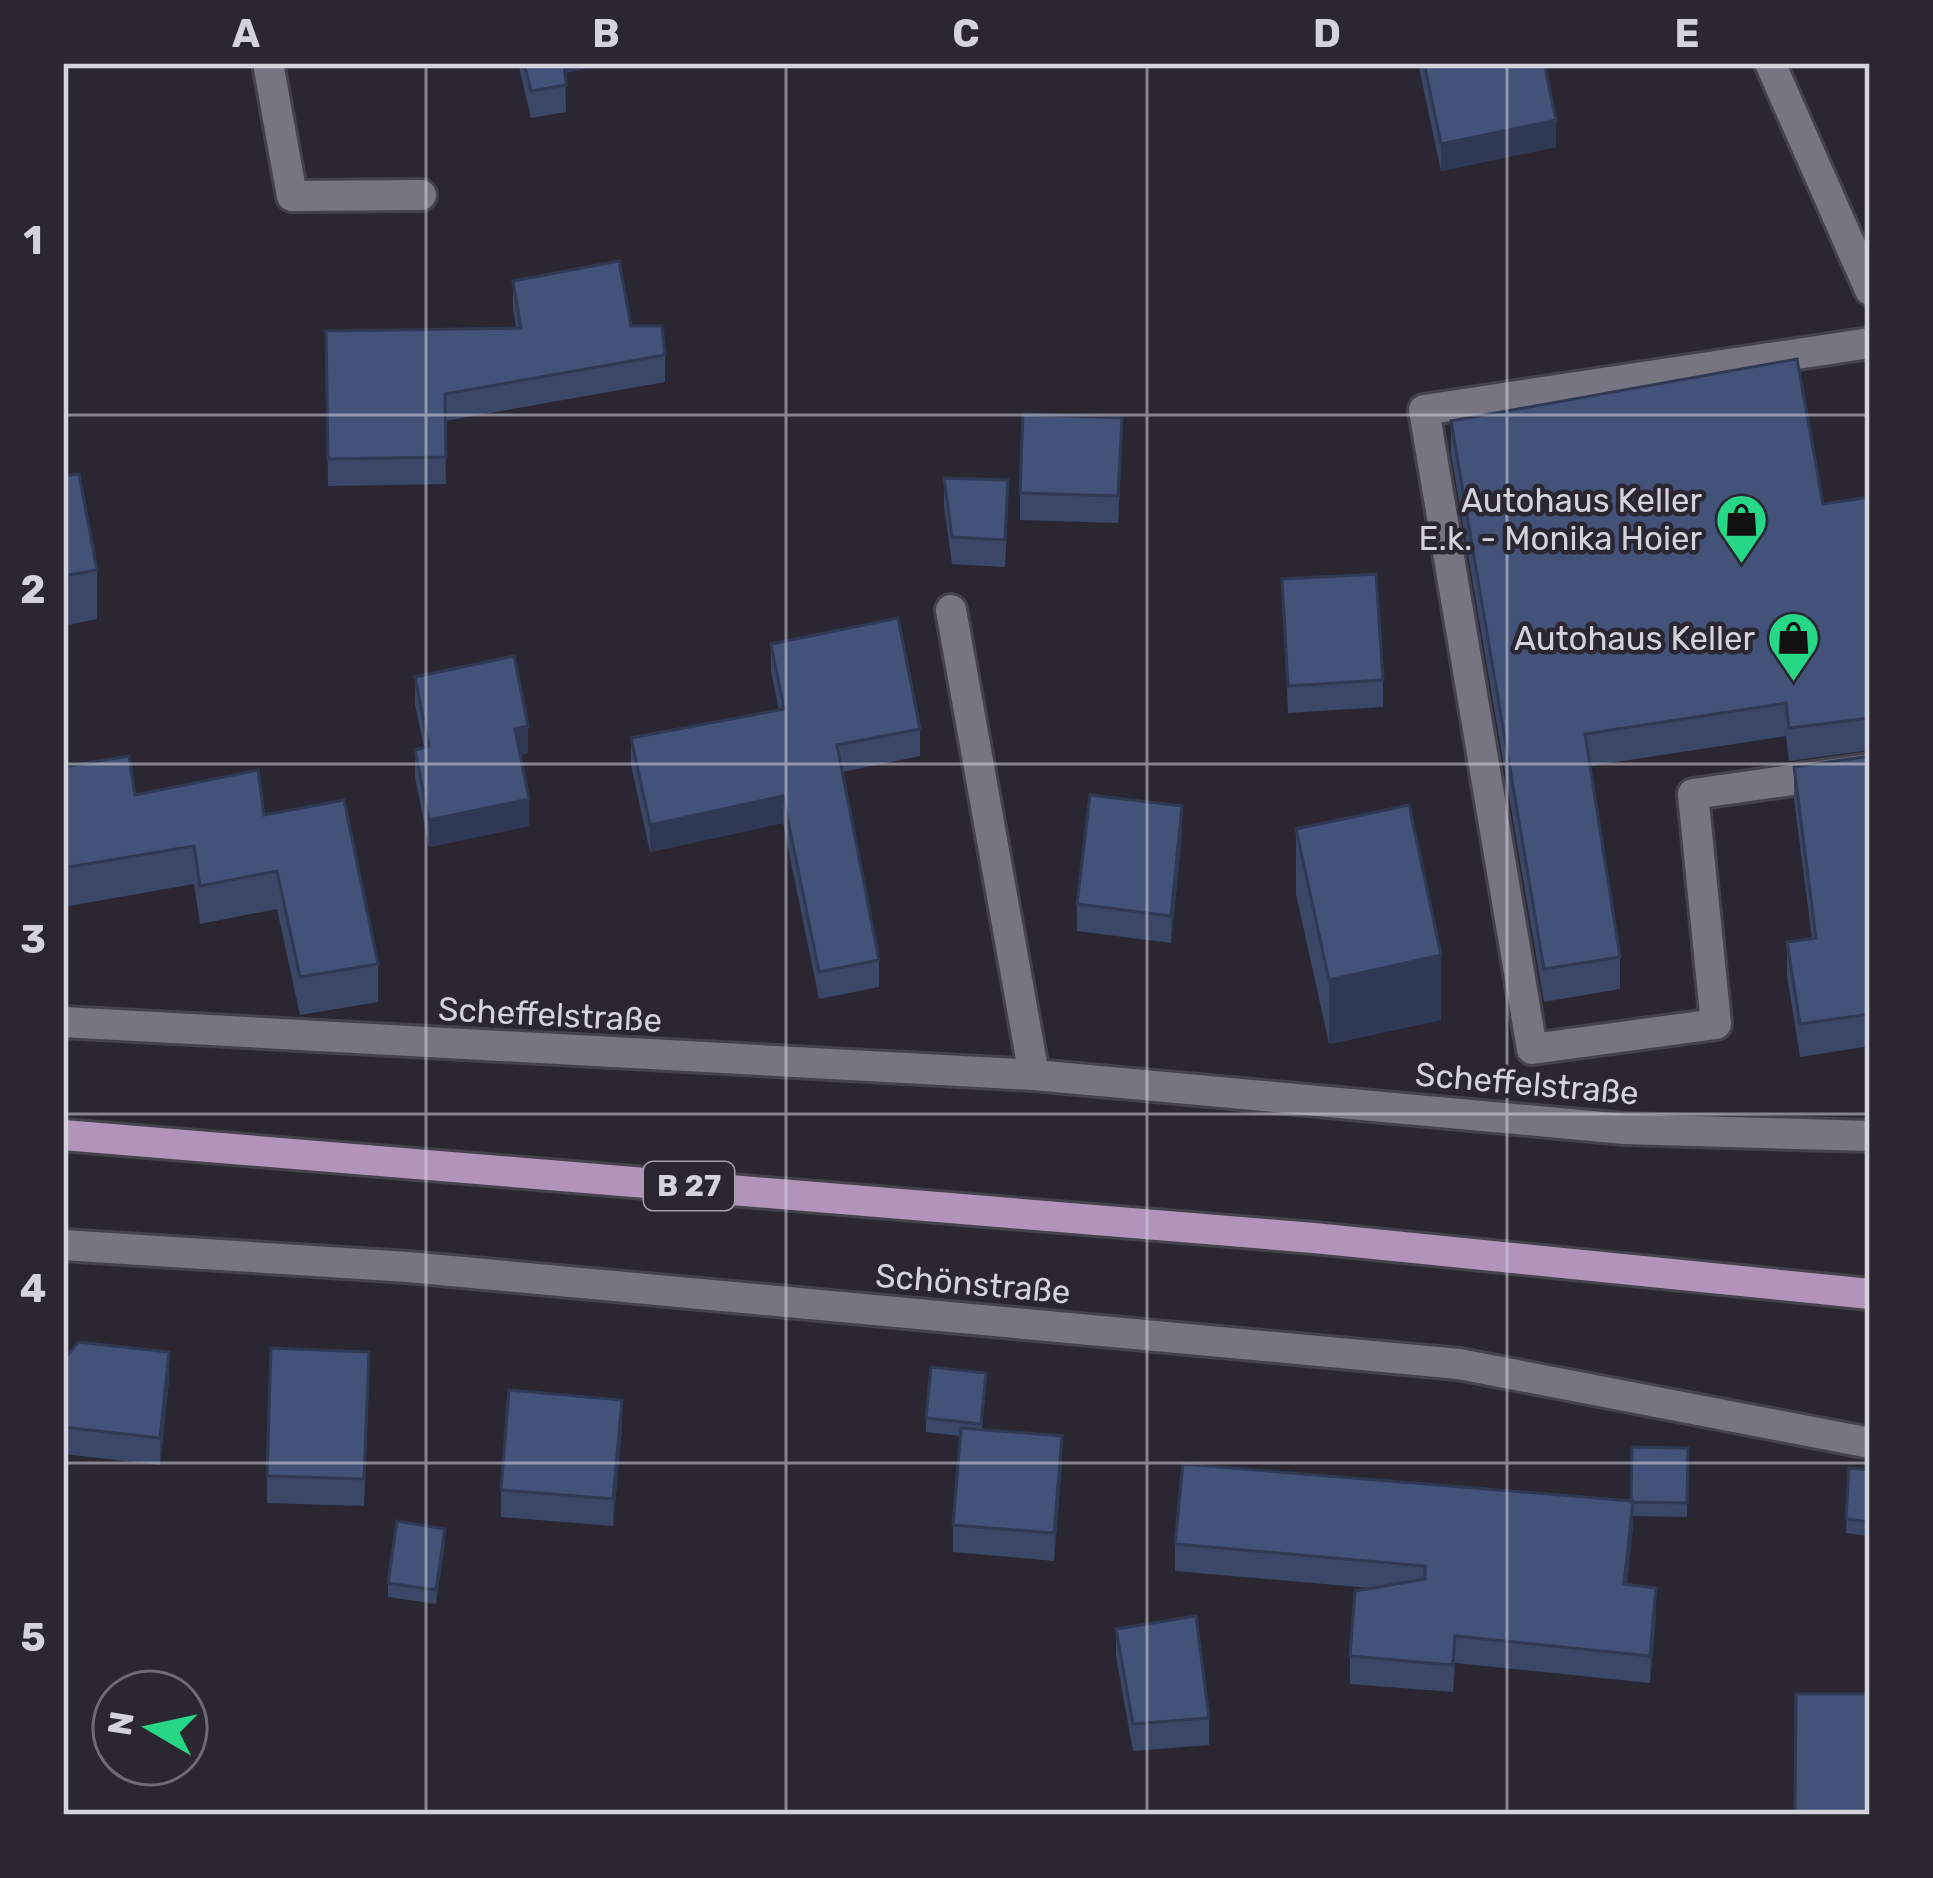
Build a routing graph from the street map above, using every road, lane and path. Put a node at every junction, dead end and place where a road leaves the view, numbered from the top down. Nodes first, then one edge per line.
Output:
1 (268, 63) edge
2 (1771, 63) edge
3 (421, 194) dead end
4 (1870, 290) edge
5 (1870, 343) edge
6 (951, 610) dead end
7 (1870, 769) edge
8 (63, 1022) edge
9 (1034, 1075) junction
10 (63, 1135) edge
11 (1870, 1136) edge
12 (63, 1245) edge
13 (1870, 1294) edge
14 (1870, 1443) edge

1 - 3 street
2 - 4 street
5 - 7 street
6 - 9 street
8 - 9 street, Scheffelstraße
9 - 11 street, Scheffelstraße
10 - 13 main road, B 27
12 - 14 street, Schönstraße

